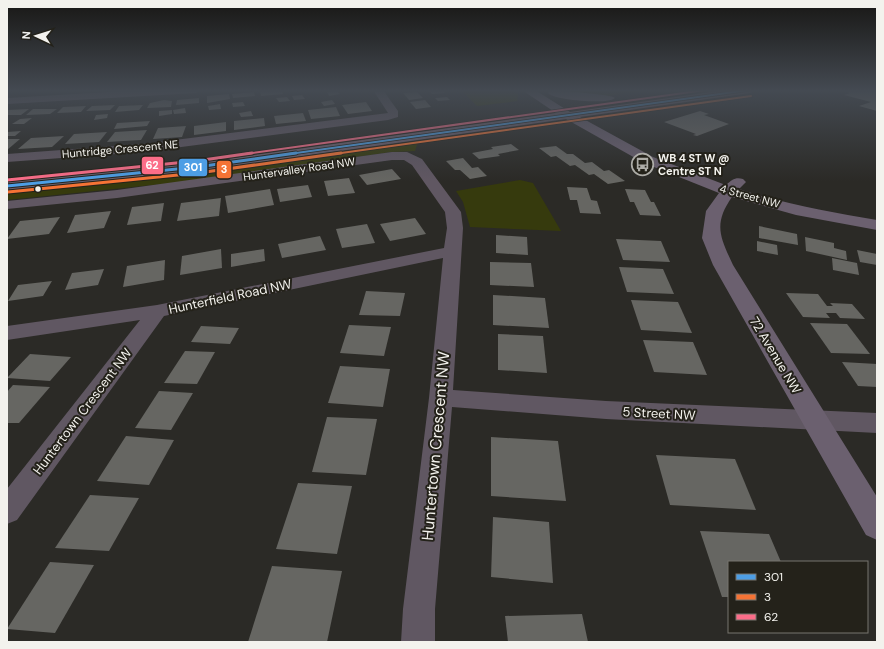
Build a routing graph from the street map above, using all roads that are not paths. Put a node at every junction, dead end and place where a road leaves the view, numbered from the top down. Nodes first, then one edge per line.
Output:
1 (362, 120) edge
2 (457, 120) edge
3 (509, 120) edge
4 (580, 120) edge
5 (599, 120) edge
6 (614, 120) edge
7 (586, 127) junction
8 (620, 132) junction
9 (416, 136) junction
10 (7, 158) edge
11 (7, 174) edge
12 (7, 186) edge
13 (733, 187) junction
14 (7, 205) edge
15 (877, 212) edge
16 (877, 225) edge
17 (452, 251) junction
18 (157, 311) junction
19 (7, 333) edge
20 (441, 398) junction
21 (815, 421) junction
22 (877, 423) edge
23 (7, 511) edge
24 (877, 526) edge
25 (418, 642) edge

1 - 10 street, Huntridge Crescent NE
2 - 11 main road
3 - 9 main road
4 - 7 main road, 4 Street NW
5 - 8 main road, 4 Street NW
6 - 8 main road
7 - 9 main road
7 - 13 main road, 4 Street NW
8 - 13 main road, 4 Street NW
9 - 12 main road
13 - 15 main road, 4 Street NW
13 - 16 main road, 4 Street NW
13 - 21 main road, 72 Avenue NW
14 - 17 street, Huntervalley Road NW
17 - 18 street, Hunterfield Road NW
17 - 20 street, Huntertown Crescent NW
18 - 19 street, Hunterfield Road NW
18 - 23 street, Huntertown Crescent NW
20 - 21 street, 5 Street NW
20 - 25 street, Huntertown Crescent NW
21 - 22 street, 5 Street NW
21 - 24 main road, 72 Avenue NW

